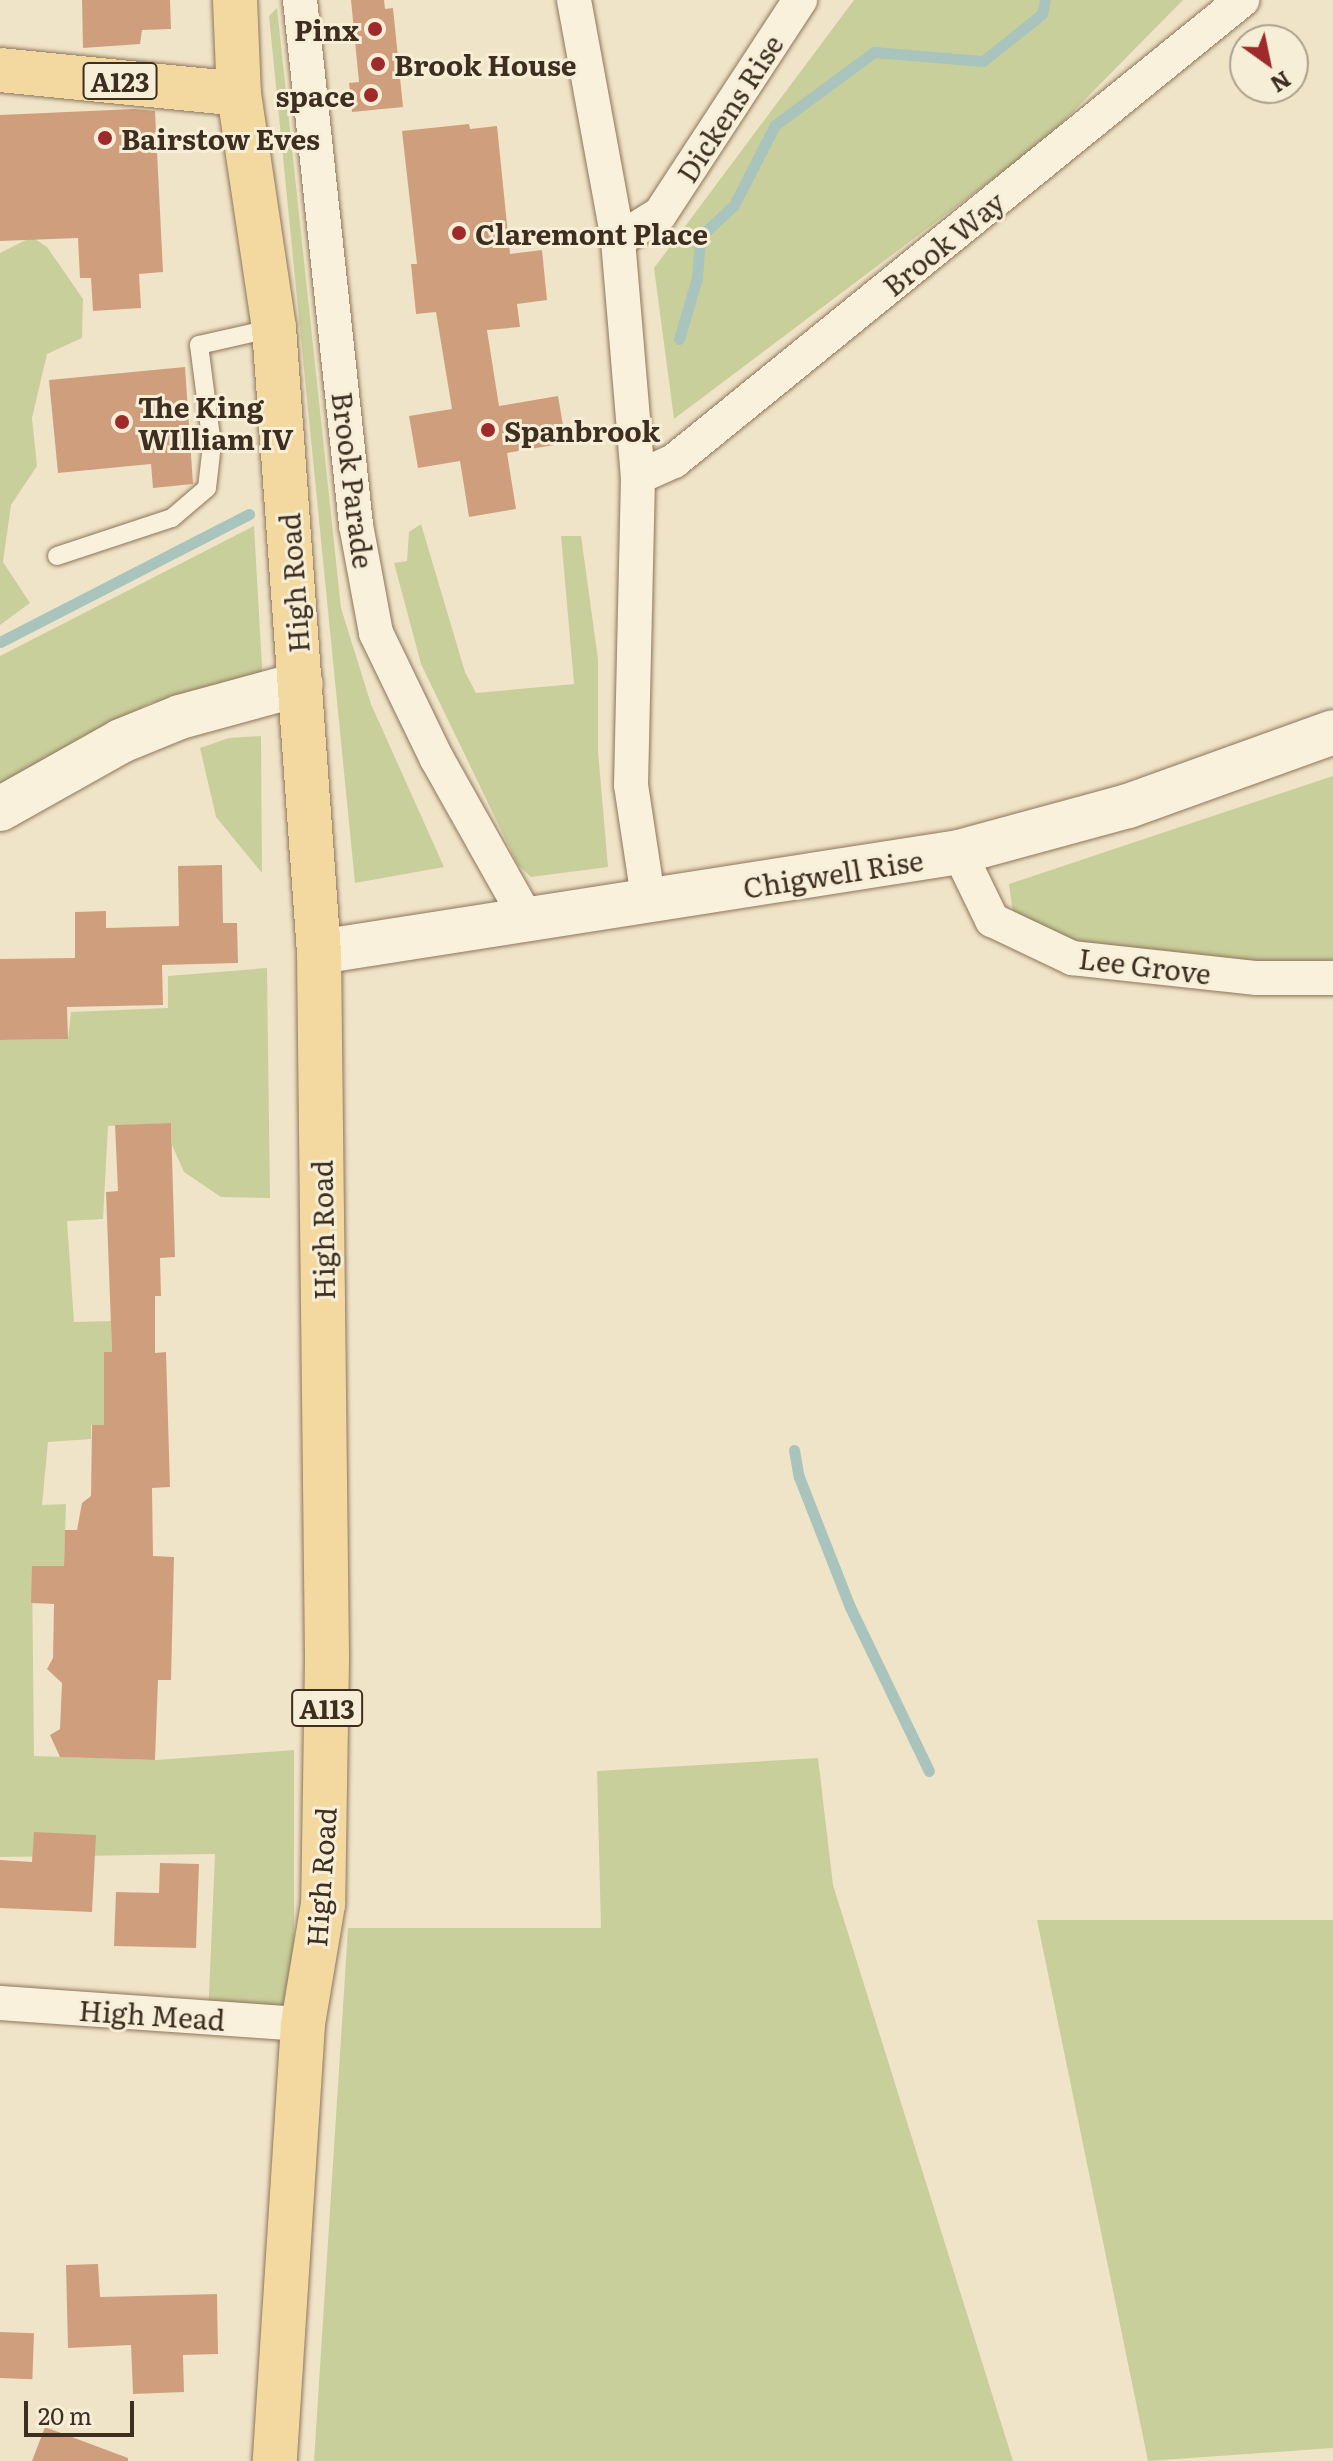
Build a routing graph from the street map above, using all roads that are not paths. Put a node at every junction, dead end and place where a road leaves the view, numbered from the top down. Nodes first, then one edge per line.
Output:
1 (235, 0) edge
2 (300, 0) edge
3 (574, 0) edge
4 (800, 0) edge
5 (1242, 0) edge
6 (0, 70) edge
7 (239, 94) junction
8 (618, 240) junction
9 (274, 328) junction
10 (638, 477) junction
11 (57, 556) dead end
12 (301, 684) junction
13 (1333, 732) edge
14 (0, 809) edge
15 (959, 852) junction
16 (649, 904) junction
17 (529, 923) junction
18 (319, 952) junction
19 (1333, 978) edge
20 (0, 2003) edge
21 (303, 2024) junction
22 (275, 2461) edge

1 - 7 main road, High Road / A113
2 - 17 street, Brook Parade
3 - 8 street
4 - 8 street, Dickens Rise
5 - 10 street, Brook Way
6 - 7 main road, A123
7 - 9 main road, High Road / A113
8 - 10 street
9 - 11 lane
9 - 12 main road, High Road / A113
10 - 16 street
12 - 14 main road
12 - 18 main road, High Road / A113
13 - 15 main road, Chigwell Rise
15 - 16 main road, Chigwell Rise
15 - 19 street, Lee Grove
16 - 17 main road, Chigwell Rise
17 - 18 main road, Chigwell Rise
18 - 21 main road, High Road / A113
20 - 21 street, High Mead
21 - 22 main road, High Road / A113

